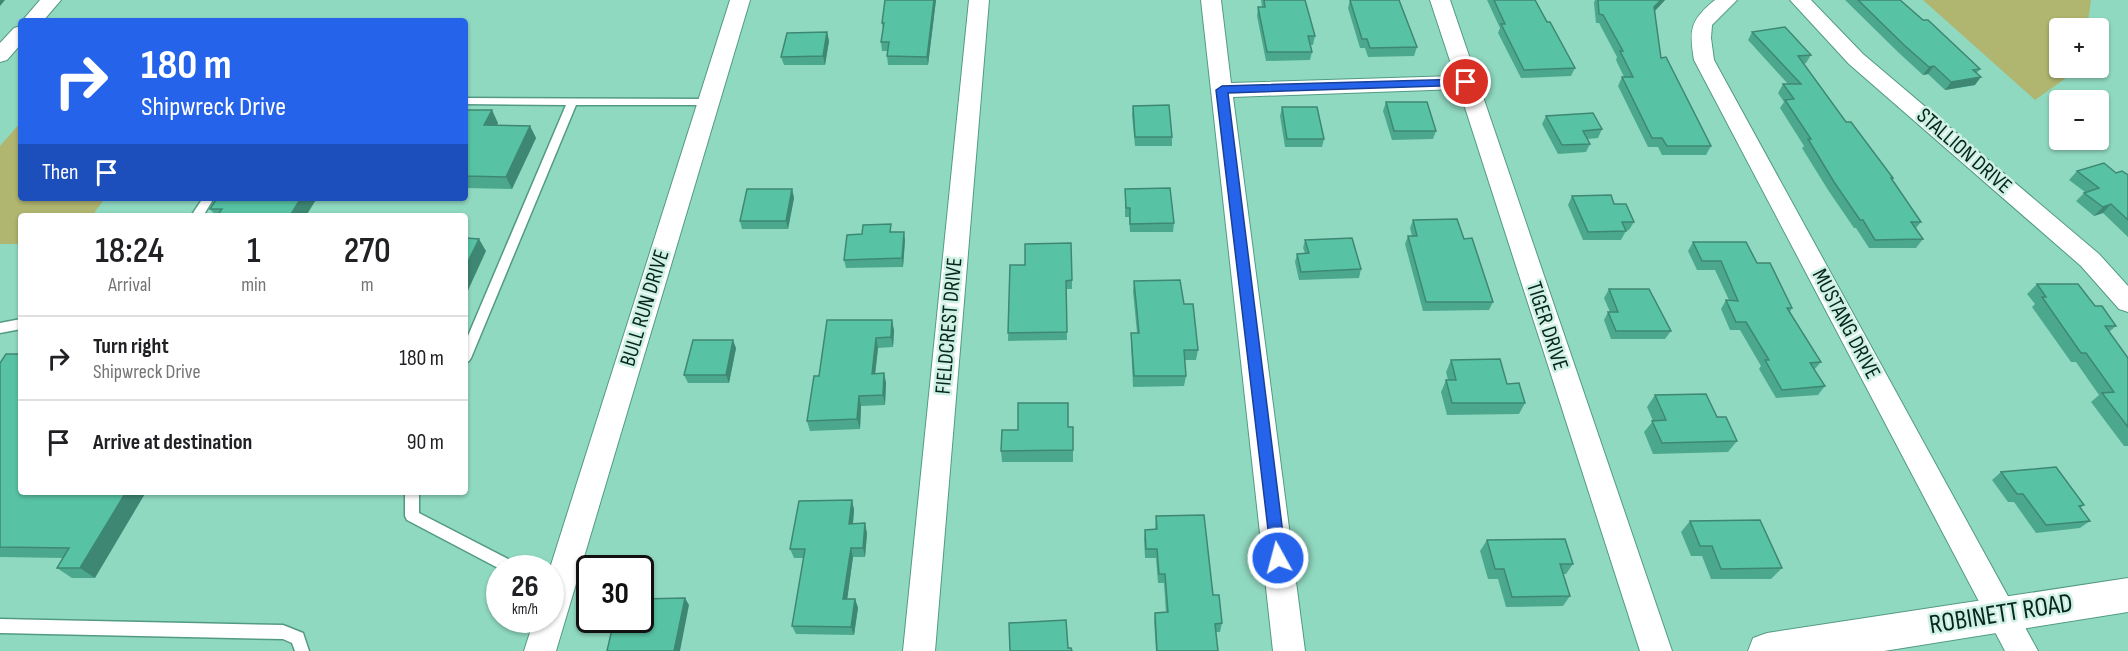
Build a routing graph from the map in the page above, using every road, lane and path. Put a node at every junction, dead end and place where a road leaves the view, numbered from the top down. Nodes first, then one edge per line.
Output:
1 (51, 0) edge
2 (740, 0) edge
3 (979, 0) edge
4 (1211, 0) edge
5 (1440, 0) edge
6 (1727, 0) edge
7 (1800, 0) edge
8 (35, 18) edge
9 (18, 35) edge
10 (0, 55) edge
11 (1466, 82) junction
12 (1222, 90) junction
13 (468, 101) edge
14 (572, 102) junction
15 (708, 102) junction
16 (2128, 302) edge
17 (18, 325) edge
18 (0, 328) edge
19 (468, 351) edge
20 (412, 495) edge
21 (486, 555) edge
22 (564, 565) edge
23 (2128, 595) edge
24 (2002, 614) junction
25 (0, 626) edge
26 (545, 633) edge
27 (302, 651) edge
28 (540, 651) edge
29 (919, 651) edge
30 (1289, 651) edge
31 (1656, 651) edge
32 (1767, 651) edge
33 (2022, 651) edge

1 - 8 street
2 - 15 street, BULL RUN DRIVE
3 - 29 street, FIELDCREST DRIVE
4 - 12 street
5 - 11 street, TIGER DRIVE
6 - 24 street, MUSTANG DRIVE
7 - 16 street, STALLION DRIVE
9 - 10 street
11 - 12 street
11 - 31 street, TIGER DRIVE
12 - 30 street
13 - 14 lane
14 - 15 lane
14 - 19 lane
15 - 22 street, BULL RUN DRIVE
17 - 18 lane
20 - 21 lane
23 - 24 street, ROBINETT ROAD
24 - 32 street, ROBINETT ROAD
24 - 33 street, MUSTANG DRIVE
25 - 27 lane
26 - 28 street, BULL RUN DRIVE

